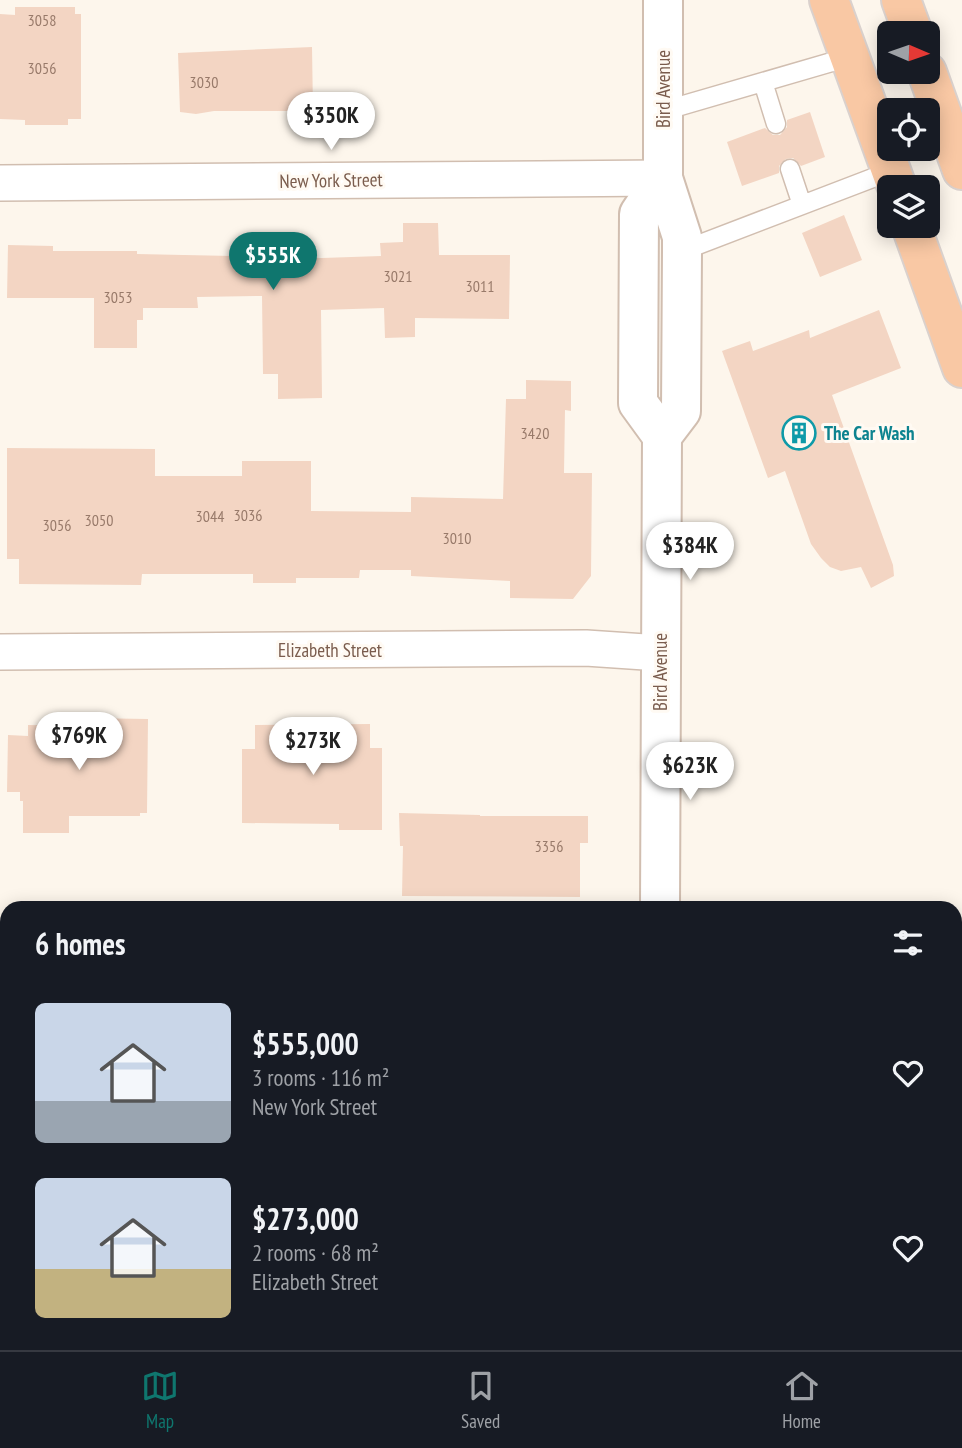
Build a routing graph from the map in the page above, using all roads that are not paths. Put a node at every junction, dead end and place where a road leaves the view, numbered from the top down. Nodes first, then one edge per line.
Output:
1 (663, 0) edge
2 (829, 0) edge
3 (901, 0) edge
4 (909, 21) edge
5 (849, 57) junction
6 (764, 82) junction
7 (931, 84) edge
8 (663, 111) junction
9 (776, 124) dead end
10 (790, 169) dead end
11 (962, 170) edge
12 (893, 175) edge
13 (663, 178) junction
14 (0, 183) edge
15 (877, 184) edge
16 (802, 205) junction
17 (915, 238) edge
18 (682, 251) junction
19 (962, 368) edge
20 (662, 436) junction
21 (0, 652) edge
22 (660, 653) junction
23 (660, 901) edge

1 - 8 street, Bird Avenue
2 - 5 highway
3 - 4 highway
5 - 6 lane
5 - 12 highway
6 - 8 lane
6 - 9 lane
7 - 11 highway
8 - 13 street, Bird Avenue
10 - 16 lane
13 - 14 street, New York Street
13 - 18 street, Bird Avenue
13 - 20 street
15 - 16 lane
16 - 18 lane
17 - 19 highway
18 - 20 street, Bird Avenue
20 - 22 street, Bird Avenue
21 - 22 street, Elizabeth Street
22 - 23 street, Bird Avenue

